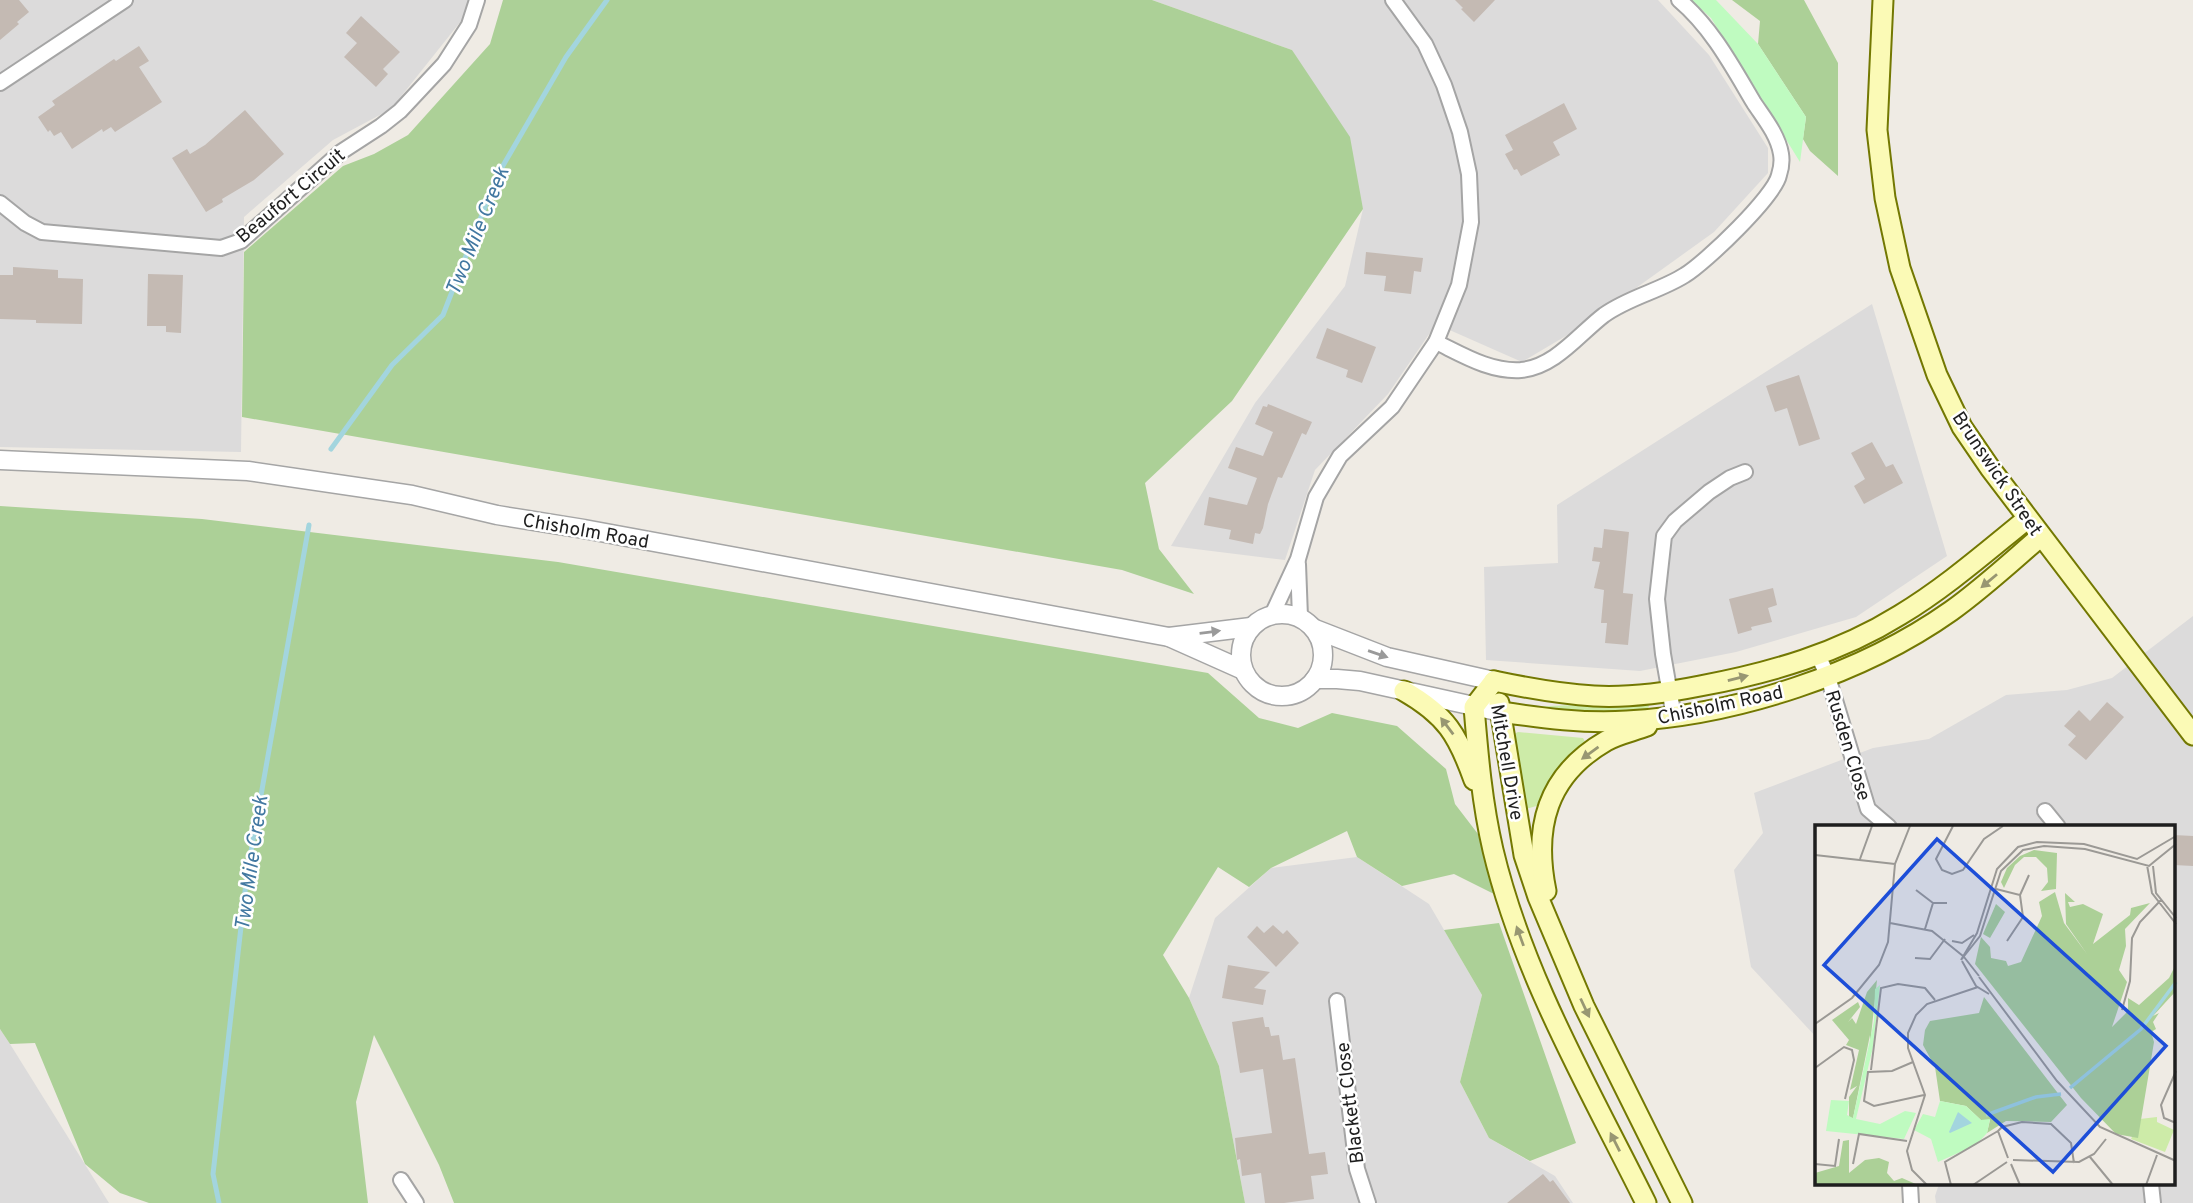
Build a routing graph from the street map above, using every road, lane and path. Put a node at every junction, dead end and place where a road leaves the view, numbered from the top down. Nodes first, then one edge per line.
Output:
1 (125, 0) edge
2 (477, 0) edge
3 (1393, 0) edge
4 (1679, 0) edge
5 (1883, 0) edge
6 (0, 83) edge
7 (0, 203) edge
8 (1436, 342) junction
9 (0, 460) edge
10 (1745, 472) dead end
11 (2028, 519) junction
12 (2040, 537) junction
13 (1298, 559) junction
14 (1272, 615) junction
15 (1300, 617) junction
16 (1251, 627) junction
17 (1315, 629) junction
18 (1168, 637) junction
19 (1818, 655) junction
20 (1243, 670) junction
21 (1828, 677) junction
22 (1315, 679) junction
23 (1494, 681) junction
24 (1404, 691) junction
25 (1671, 691) junction
26 (1474, 707) junction
27 (1501, 712) junction
28 (1674, 717) junction
29 (2193, 736) edge
30 (1485, 810) junction
31 (2045, 811) dead end
32 (1887, 825) edge
33 (2057, 825) edge
34 (1558, 946) junction
35 (1337, 1001) dead end
36 (401, 1180) dead end
37 (416, 1203) edge
38 (1368, 1203) edge
39 (1646, 1203) edge
40 (1681, 1203) edge

1 - 6 street
2 - 7 street, Beaufort Circuit
3 - 8 street
4 - 8 street
5 - 11 main road, Brunswick Street
8 - 13 street
9 - 18 street, Chisholm Road
10 - 25 street
11 - 12 main road, Brunswick Street
11 - 19 main road, Chisholm Road
12 -> 21 main road, Chisholm Road
12 - 29 main road, Brunswick Street
13 - 14 street
13 - 15 street
14 - 15 street
14 - 16 street
15 - 17 street
18 -> 16 street, Chisholm Road
16 - 20 street
17 - 22 street
17 -> 23 street, Chisholm Road
18 - 20 street, Chisholm Road
19 - 21 street, Rusden Close
25 -> 19 main road, Chisholm Road
20 - 22 street
21 - 28 main road, Chisholm Road
21 - 32 street, Rusden Close
22 - 24 street, Chisholm Road
23 - 25 main road, Chisholm Road
23 - 26 main road, Mitchell Drive
23 - 27 main road, Mitchell Drive
24 - 26 street, Chisholm Road
30 -> 24 main road
25 - 28 street
26 - 27 street, Chisholm Road
26 - 30 main road, Mitchell Drive
27 - 28 main road, Chisholm Road
27 - 34 main road, Mitchell Drive
28 -> 34 main road
39 -> 30 main road, Mitchell Drive
31 - 33 street
34 -> 40 main road, Mitchell Drive
35 - 38 street, Blackett Close
36 - 37 street

